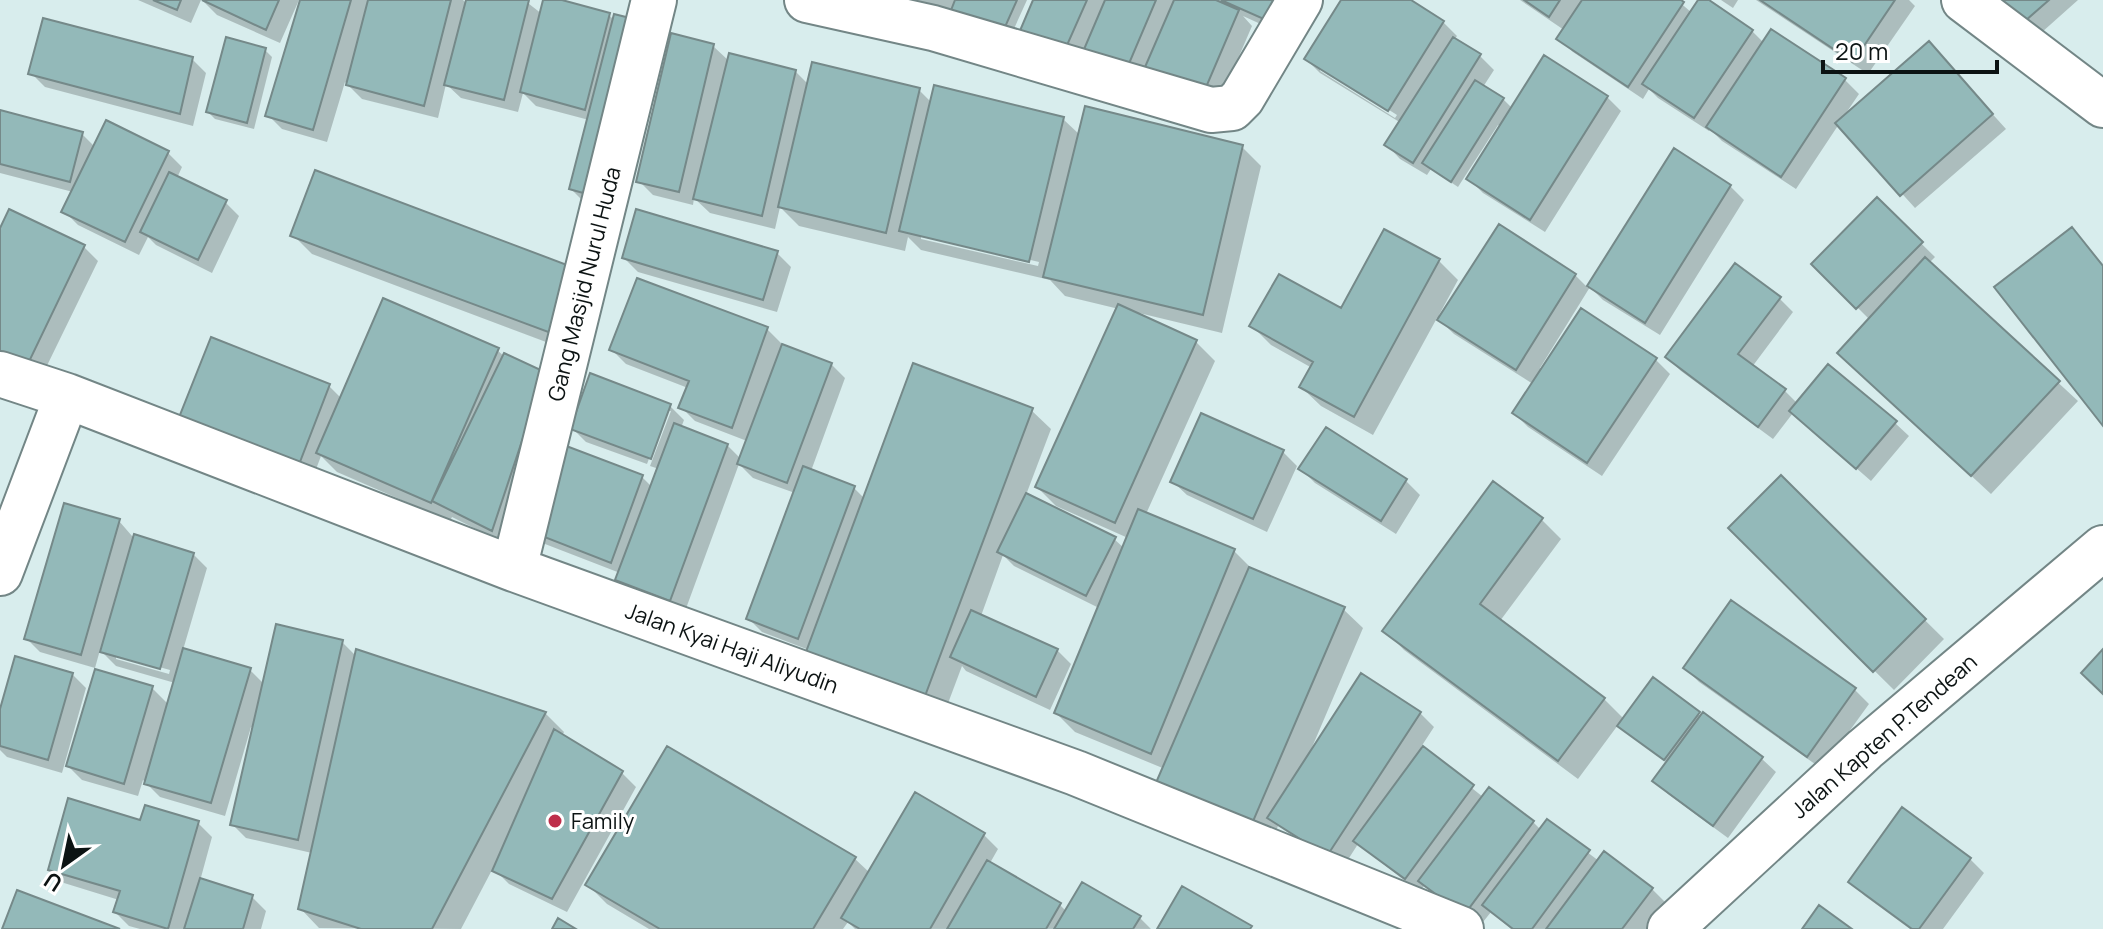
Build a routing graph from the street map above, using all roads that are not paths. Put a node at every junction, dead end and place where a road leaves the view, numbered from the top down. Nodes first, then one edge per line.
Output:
1 (654, 0) edge
2 (807, 0) edge
3 (1300, 0) edge
4 (1964, 0) edge
5 (2103, 105) edge
6 (0, 374) edge
7 (67, 396) junction
8 (2103, 548) edge
9 (514, 569) junction
10 (0, 573) edge
11 (1461, 929) edge
12 (1670, 929) edge

1 - 9 street, Gang Masjid Nurul Huda
2 - 3 street
4 - 5 street
6 - 7 street, Jalan Kyai Haji Aliyudin
7 - 9 street, Jalan Kyai Haji Aliyudin
7 - 10 street
8 - 12 street, Jalan Kapten P.Tendean
9 - 11 street, Jalan Kyai Haji Aliyudin

